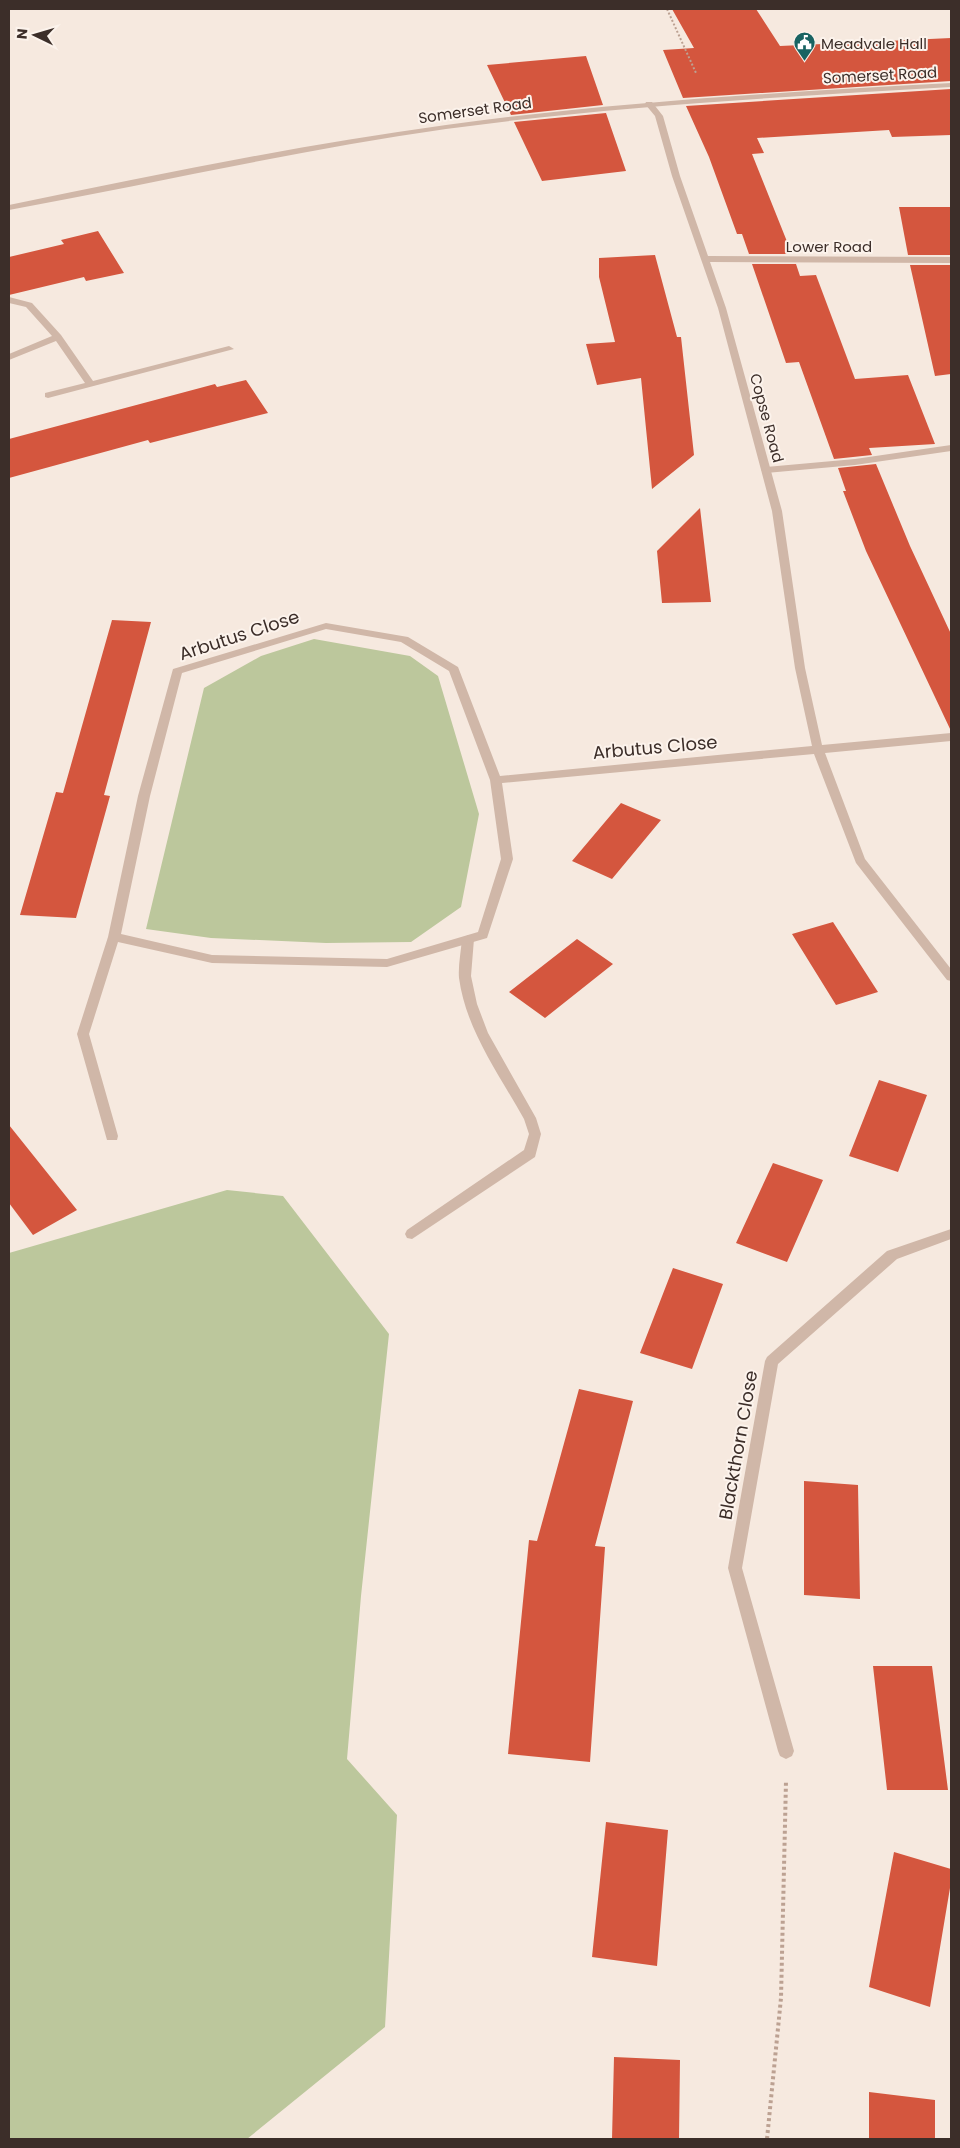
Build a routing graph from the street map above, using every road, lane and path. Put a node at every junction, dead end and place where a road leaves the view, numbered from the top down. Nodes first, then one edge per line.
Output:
1 (666, 9) edge
2 (951, 85) edge
3 (707, 98) junction
4 (649, 104) junction
5 (9, 208) edge
6 (706, 259) junction
7 (951, 260) edge
8 (9, 300) edge
9 (58, 337) junction
10 (229, 349) dead end
11 (9, 357) edge
12 (91, 384) junction
13 (48, 395) dead end
14 (951, 448) edge
15 (766, 470) junction
16 (951, 737) edge
17 (818, 750) junction
18 (496, 780) junction
19 (114, 937) junction
20 (468, 939) junction
21 (951, 976) edge
22 (112, 1136) dead end
23 (412, 1234) dead end
24 (951, 1234) edge
25 (786, 1751) joint
26 (766, 2139) edge

1 - 3 path
2 - 3 street, Somerset Road
3 - 4 street, Somerset Road
4 - 5 street, Somerset Road
4 - 6 street, Copse Road
6 - 7 street, Lower Road
6 - 15 street, Copse Road
8 - 9 street
9 - 11 street
9 - 12 street
10 - 12 street
12 - 13 street
14 - 15 street
15 - 17 street, Copse Road
16 - 17 street, Arbutus Close
17 - 18 street, Arbutus Close
17 - 21 street, Copse Road
18 - 19 street, Arbutus Close
18 - 20 street, Arbutus Close
19 - 20 street, Arbutus Close
19 - 22 street, Arbutus Close
20 - 23 street
24 - 25 street, Blackthorn Close
25 - 26 path

